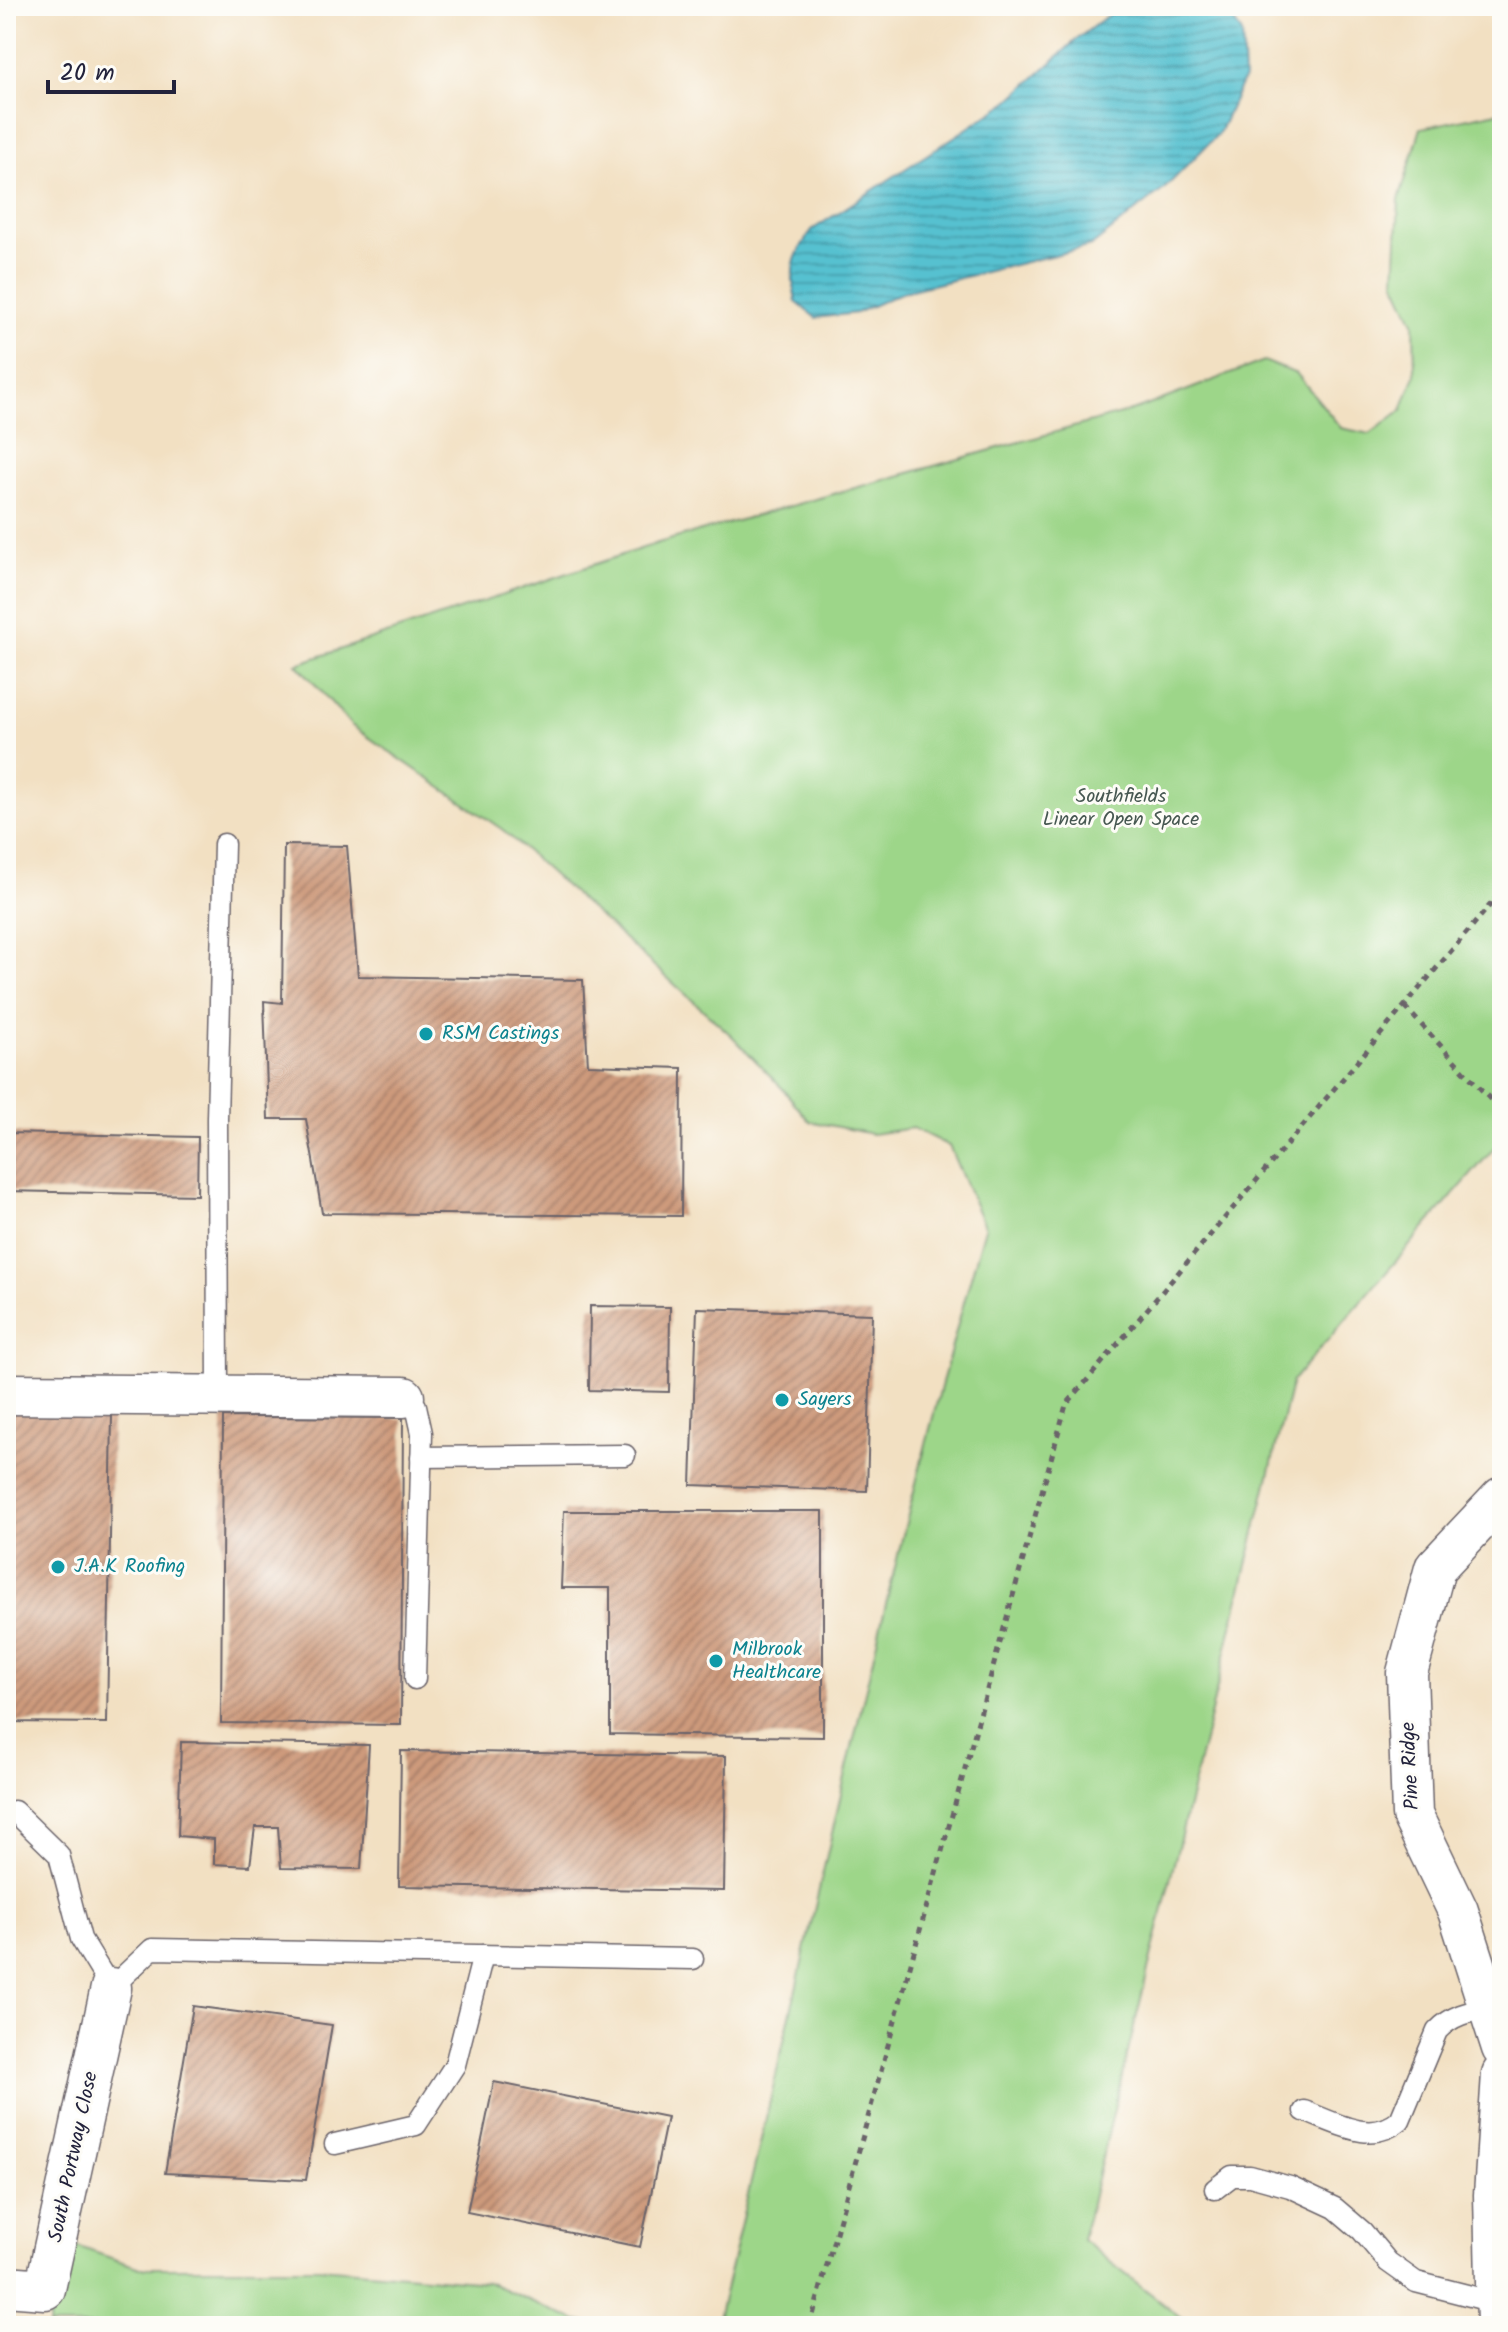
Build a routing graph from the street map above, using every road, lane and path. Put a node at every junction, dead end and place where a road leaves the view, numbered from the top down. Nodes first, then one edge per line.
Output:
1 (224, 844) dead end
2 (1502, 891) edge
3 (1405, 1007) junction
4 (1502, 1112) edge
5 (6, 1394) edge
6 (218, 1395) junction
7 (404, 1397) joint
8 (625, 1455) dead end
9 (421, 1457) junction
10 (1502, 1497) edge
11 (415, 1679) dead end
12 (14, 1811) dead end
13 (483, 1955) junction
14 (693, 1959) dead end
15 (111, 1988) junction
16 (1489, 2008) junction
17 (1502, 2048) edge
18 (1502, 2074) edge
19 (1304, 2111) dead end
20 (335, 2144) dead end
21 (1215, 2189) dead end
22 (1498, 2194) edge
23 (6, 2286) edge
24 (1498, 2315) edge
25 (810, 2326) edge

1 - 6 lane
2 - 3 path
3 - 4 path
3 - 25 path
5 - 6 street
6 - 7 street
7 - 9 lane
8 - 9 lane
9 - 11 lane
10 - 16 street, Pine Ridge
12 - 15 lane
13 - 14 lane
13 - 15 lane
13 - 20 lane
15 - 23 street, South Portway Close
16 - 17 street, Pine Ridge
16 - 19 lane
18 - 22 street
21 - 24 lane
22 - 24 street

